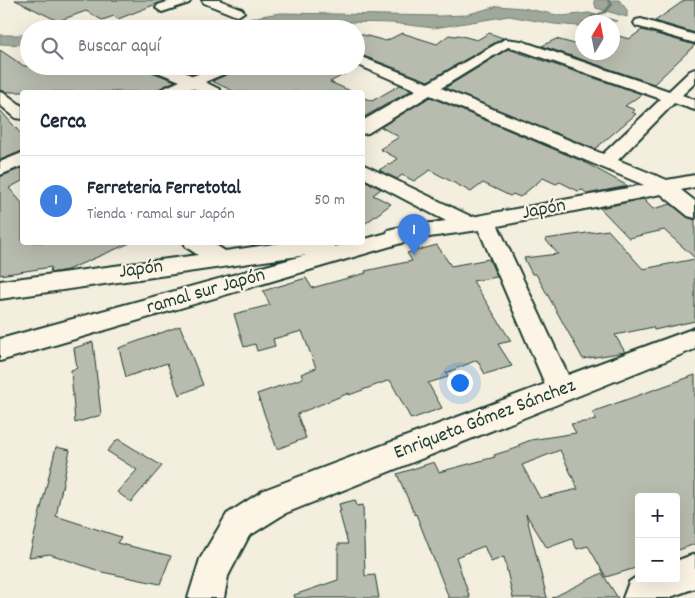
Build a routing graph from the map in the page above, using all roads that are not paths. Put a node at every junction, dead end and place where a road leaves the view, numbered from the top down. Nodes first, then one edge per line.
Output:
1 (185, 0) edge
2 (208, 0) edge
3 (162, 8) dead end
4 (238, 12) dead end
5 (641, 23) dead end
6 (695, 39) edge
7 (365, 63) edge
8 (695, 74) edge
9 (176, 75) edge
10 (209, 75) edge
11 (192, 82) junction
12 (428, 89) junction
13 (173, 90) edge
14 (209, 90) edge
15 (0, 96) edge
16 (672, 97) junction
17 (695, 105) edge
18 (20, 112) edge
19 (365, 127) edge
20 (20, 160) edge
21 (605, 163) junction
22 (0, 169) edge
23 (365, 171) edge
24 (695, 181) edge
25 (664, 186) junction
26 (695, 210) edge
27 (478, 223) junction
28 (412, 233) junction
29 (365, 240) edge
30 (199, 245) edge
31 (321, 245) edge
32 (221, 259) junction
33 (0, 290) edge
34 (695, 338) edge
35 (0, 350) edge
36 (562, 390) junction
37 (695, 570) edge
38 (680, 576) edge
39 (661, 583) edge
40 (206, 598) edge
41 (641, 598) edge

1 - 3 street
2 - 4 street
5 - 6 street
7 - 12 street
8 - 16 street
9 - 11 street
10 - 11 street
11 - 13 street
11 - 14 street
12 - 16 street
12 - 19 street
12 - 21 street
15 - 18 street
16 - 17 street
16 - 21 street
20 - 22 street
21 - 25 street
23 - 27 street
24 - 25 street, Japón
25 - 26 street
25 - 27 street, Japón
27 - 28 street, Japón
27 - 36 street
28 - 29 street, Japón
28 - 35 street, ramal sur Japón
30 - 32 street
31 - 32 street, Japón
32 - 33 street, Japón
34 - 36 street, Enriqueta Gómez Sánchez
36 - 40 street, Enriqueta Gómez Sánchez
37 - 38 street
39 - 41 street

